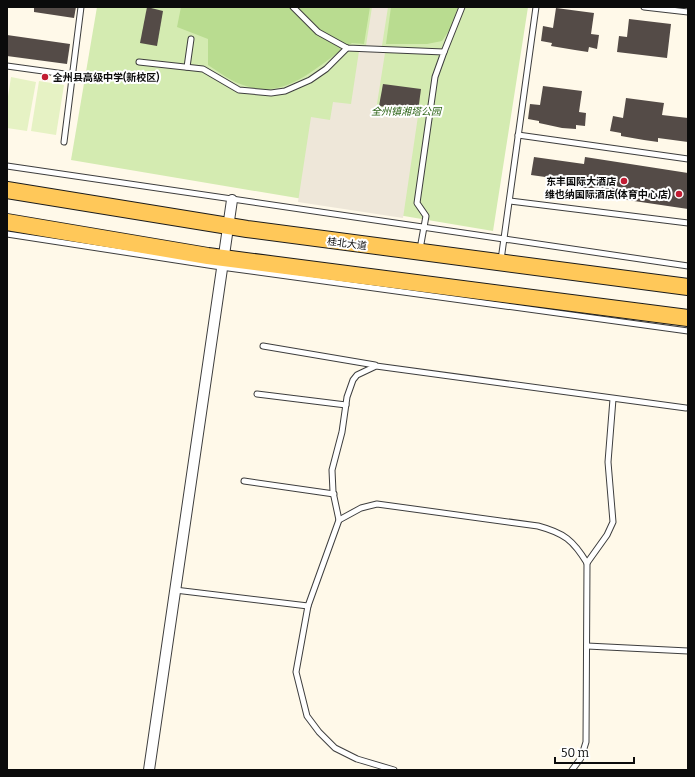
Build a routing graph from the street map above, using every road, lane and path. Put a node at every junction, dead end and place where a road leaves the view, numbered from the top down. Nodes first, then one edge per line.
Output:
1 (81, 7) edge
2 (293, 7) edge
3 (462, 7) edge
4 (536, 7) edge
5 (644, 7) edge
6 (688, 12) edge
7 (191, 38) dead end
8 (347, 48) junction
9 (444, 52) junction
10 (139, 62) dead end
11 (7, 66) edge
12 (187, 68) junction
13 (72, 75) junction
14 (518, 135) junction
15 (64, 142) dead end
16 (688, 159) edge
17 (7, 166) edge
18 (7, 190) edge
19 (232, 200) junction
20 (510, 200) junction
21 (7, 222) edge
22 (688, 224) edge
23 (228, 226) junction
24 (424, 228) junction
25 (7, 234) edge
26 (504, 238) junction
27 (420, 252) junction
28 (222, 263) junction
29 (501, 263) junction
30 (688, 266) edge
31 (688, 287) edge
32 (688, 318) edge
33 (688, 331) edge
34 (263, 346) dead end
35 (376, 366) junction
36 (258, 394) dead end
37 (613, 399) junction
38 (346, 405) junction
39 (686, 408) dead end
40 (244, 481) dead end
41 (334, 494) junction
42 (339, 520) junction
43 (587, 563) junction
44 (175, 590) junction
45 (308, 606) junction
46 (587, 646) junction
47 (688, 651) edge
48 (149, 770) edge
49 (394, 770) edge
50 (572, 770) edge

1 - 13 lane
2 - 8 lane
3 - 9 lane
4 - 14 lane
5 - 6 lane
7 - 12 lane
8 - 9 lane
8 - 12 lane
9 - 24 lane
10 - 12 lane
11 - 13 lane
13 - 15 lane
14 - 16 lane
14 - 20 lane
17 - 19 lane
18 - 23 main road, 桂北大道
19 - 23 street
19 - 24 lane
20 - 22 lane
20 - 26 lane
21 - 28 main road
23 - 27 main road, 桂北大道
23 - 28 street
24 - 26 lane
24 - 27 lane
25 - 28 lane
26 - 29 lane
26 - 30 lane
27 - 29 main road, 桂北大道
28 - 32 main road
28 - 33 lane
28 - 44 street
29 - 31 main road, 桂北大道
34 - 35 lane
35 - 37 lane
35 - 38 lane
36 - 38 lane
37 - 39 lane
37 - 43 lane
38 - 41 lane
40 - 41 lane
41 - 42 lane
42 - 43 lane
42 - 45 lane
43 - 46 lane
44 - 45 lane
44 - 48 street
45 - 49 lane
46 - 47 lane
46 - 50 lane

